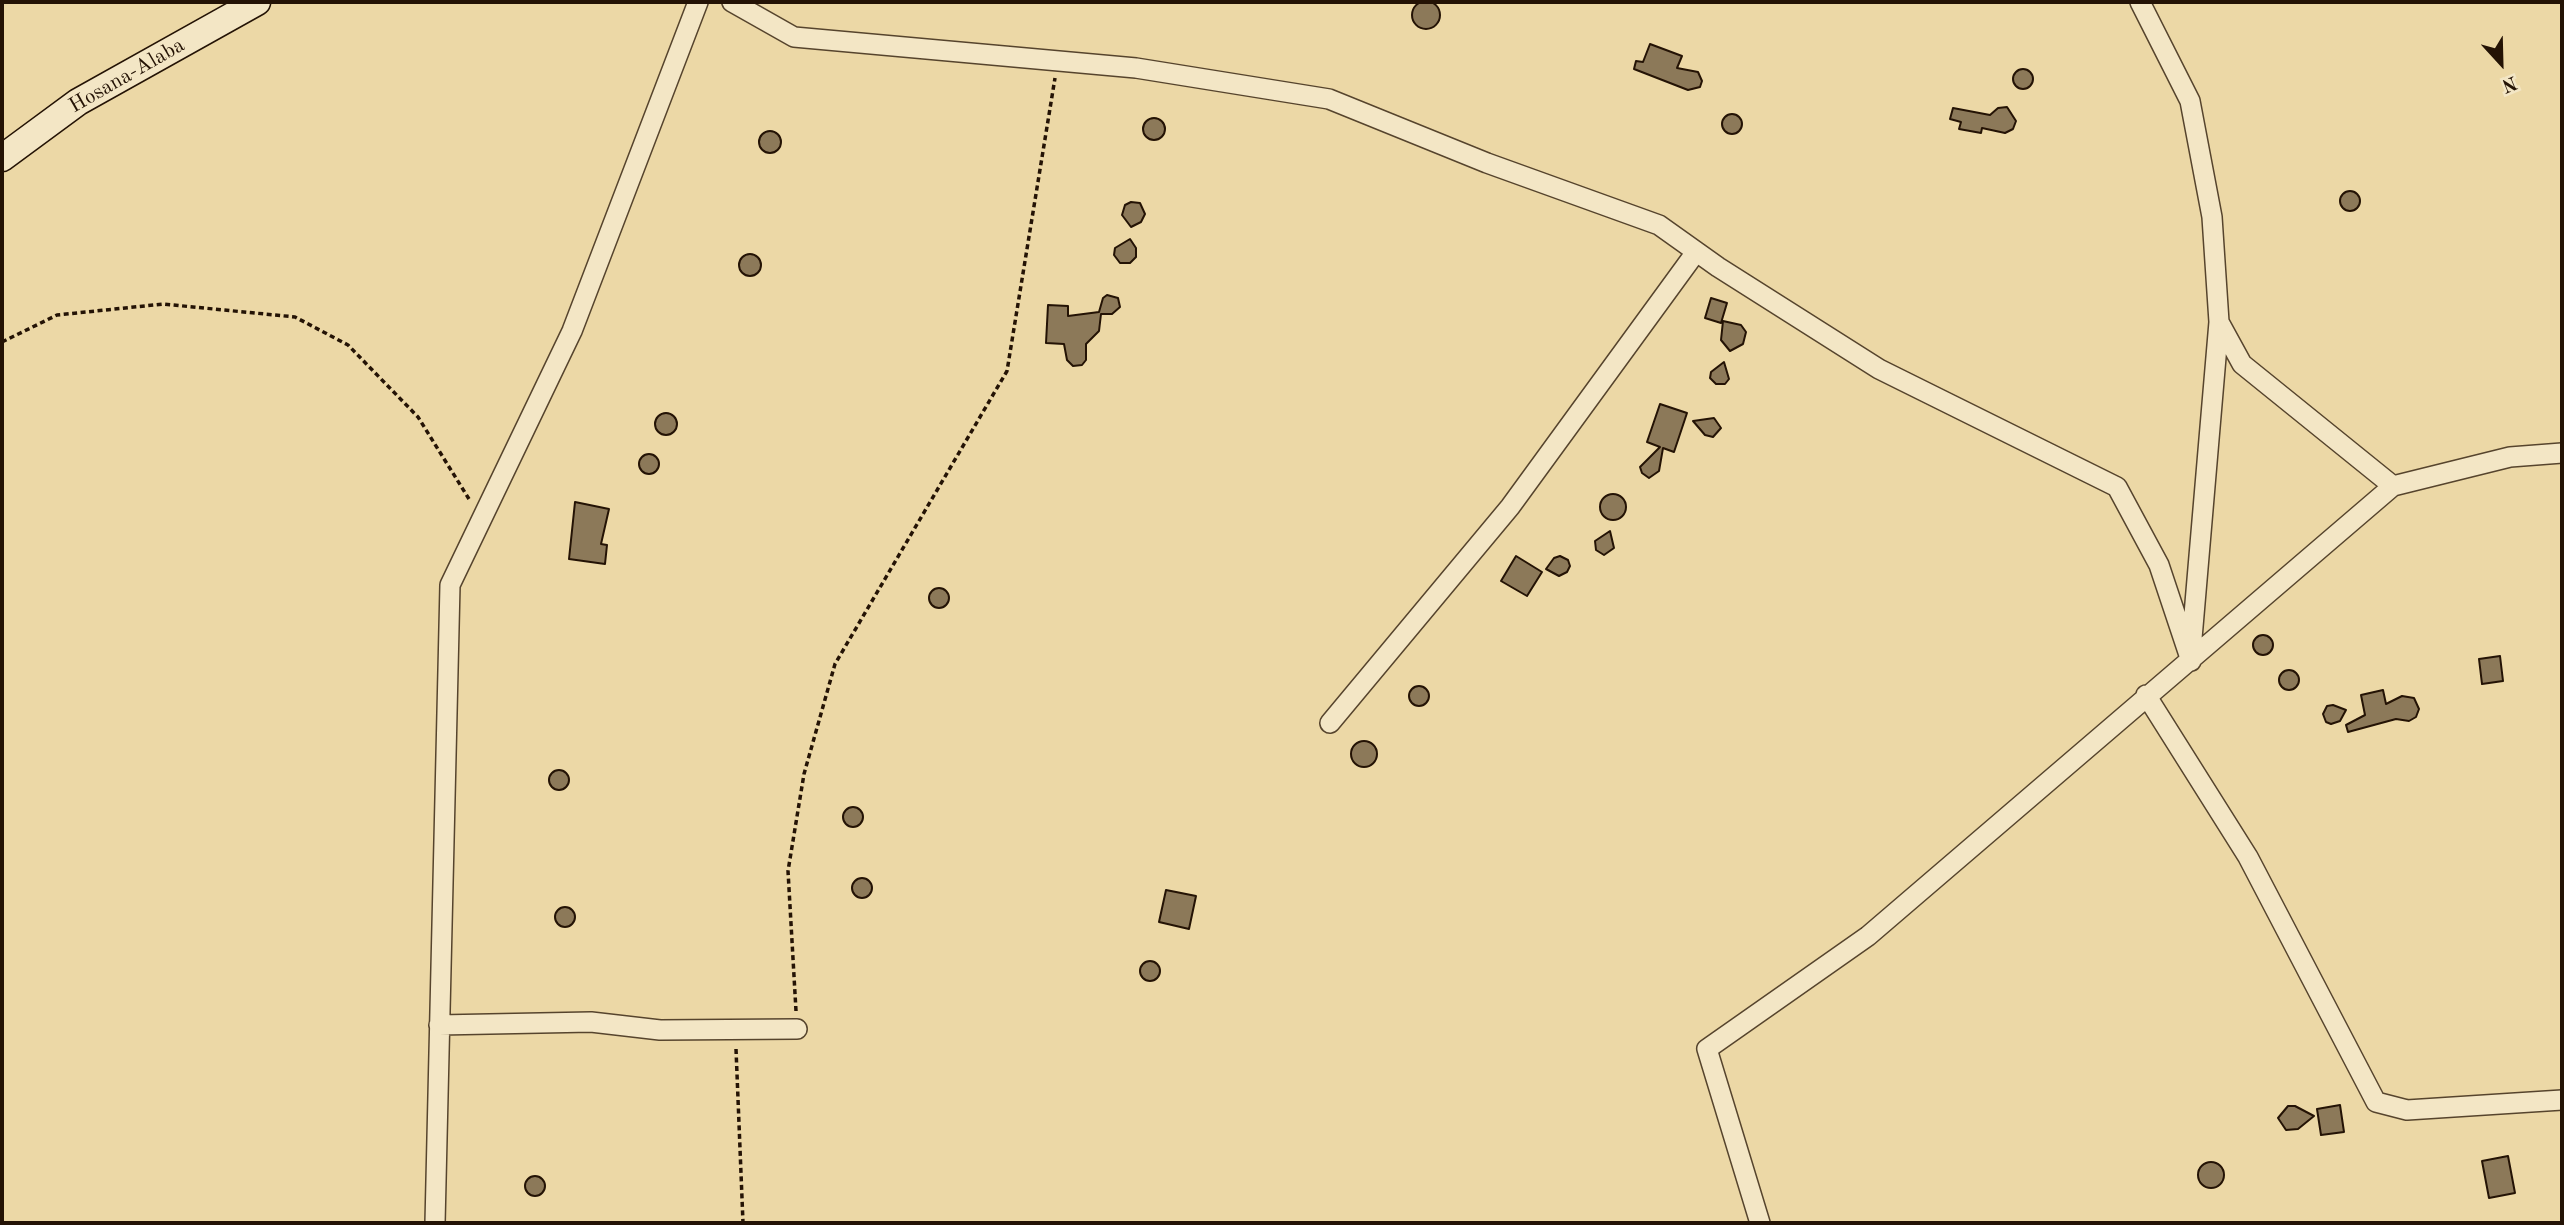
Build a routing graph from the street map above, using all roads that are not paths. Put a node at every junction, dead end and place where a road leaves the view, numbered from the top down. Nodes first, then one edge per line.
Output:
1 (257, 2) edge
2 (698, 2) edge
3 (732, 2) edge
4 (2140, 2) edge
5 (2, 158) edge
6 (1696, 252) junction
7 (2219, 322) junction
8 (2562, 453) edge
9 (2393, 486) junction
10 (2191, 661) junction
11 (2146, 695) junction
12 (1330, 723) dead end
13 (439, 1025) junction
14 (797, 1029) road end
15 (2562, 1100) edge
16 (435, 1223) edge
17 (1760, 1223) edge

1 - 5 main road, Hosana-Alaba
2 - 13 street
3 - 6 street
4 - 7 street
6 - 10 street
6 - 12 street
7 - 9 street
7 - 10 street
8 - 9 street
9 - 10 street
10 - 11 street
11 - 15 street
11 - 17 street
13 - 14 street
13 - 16 street

